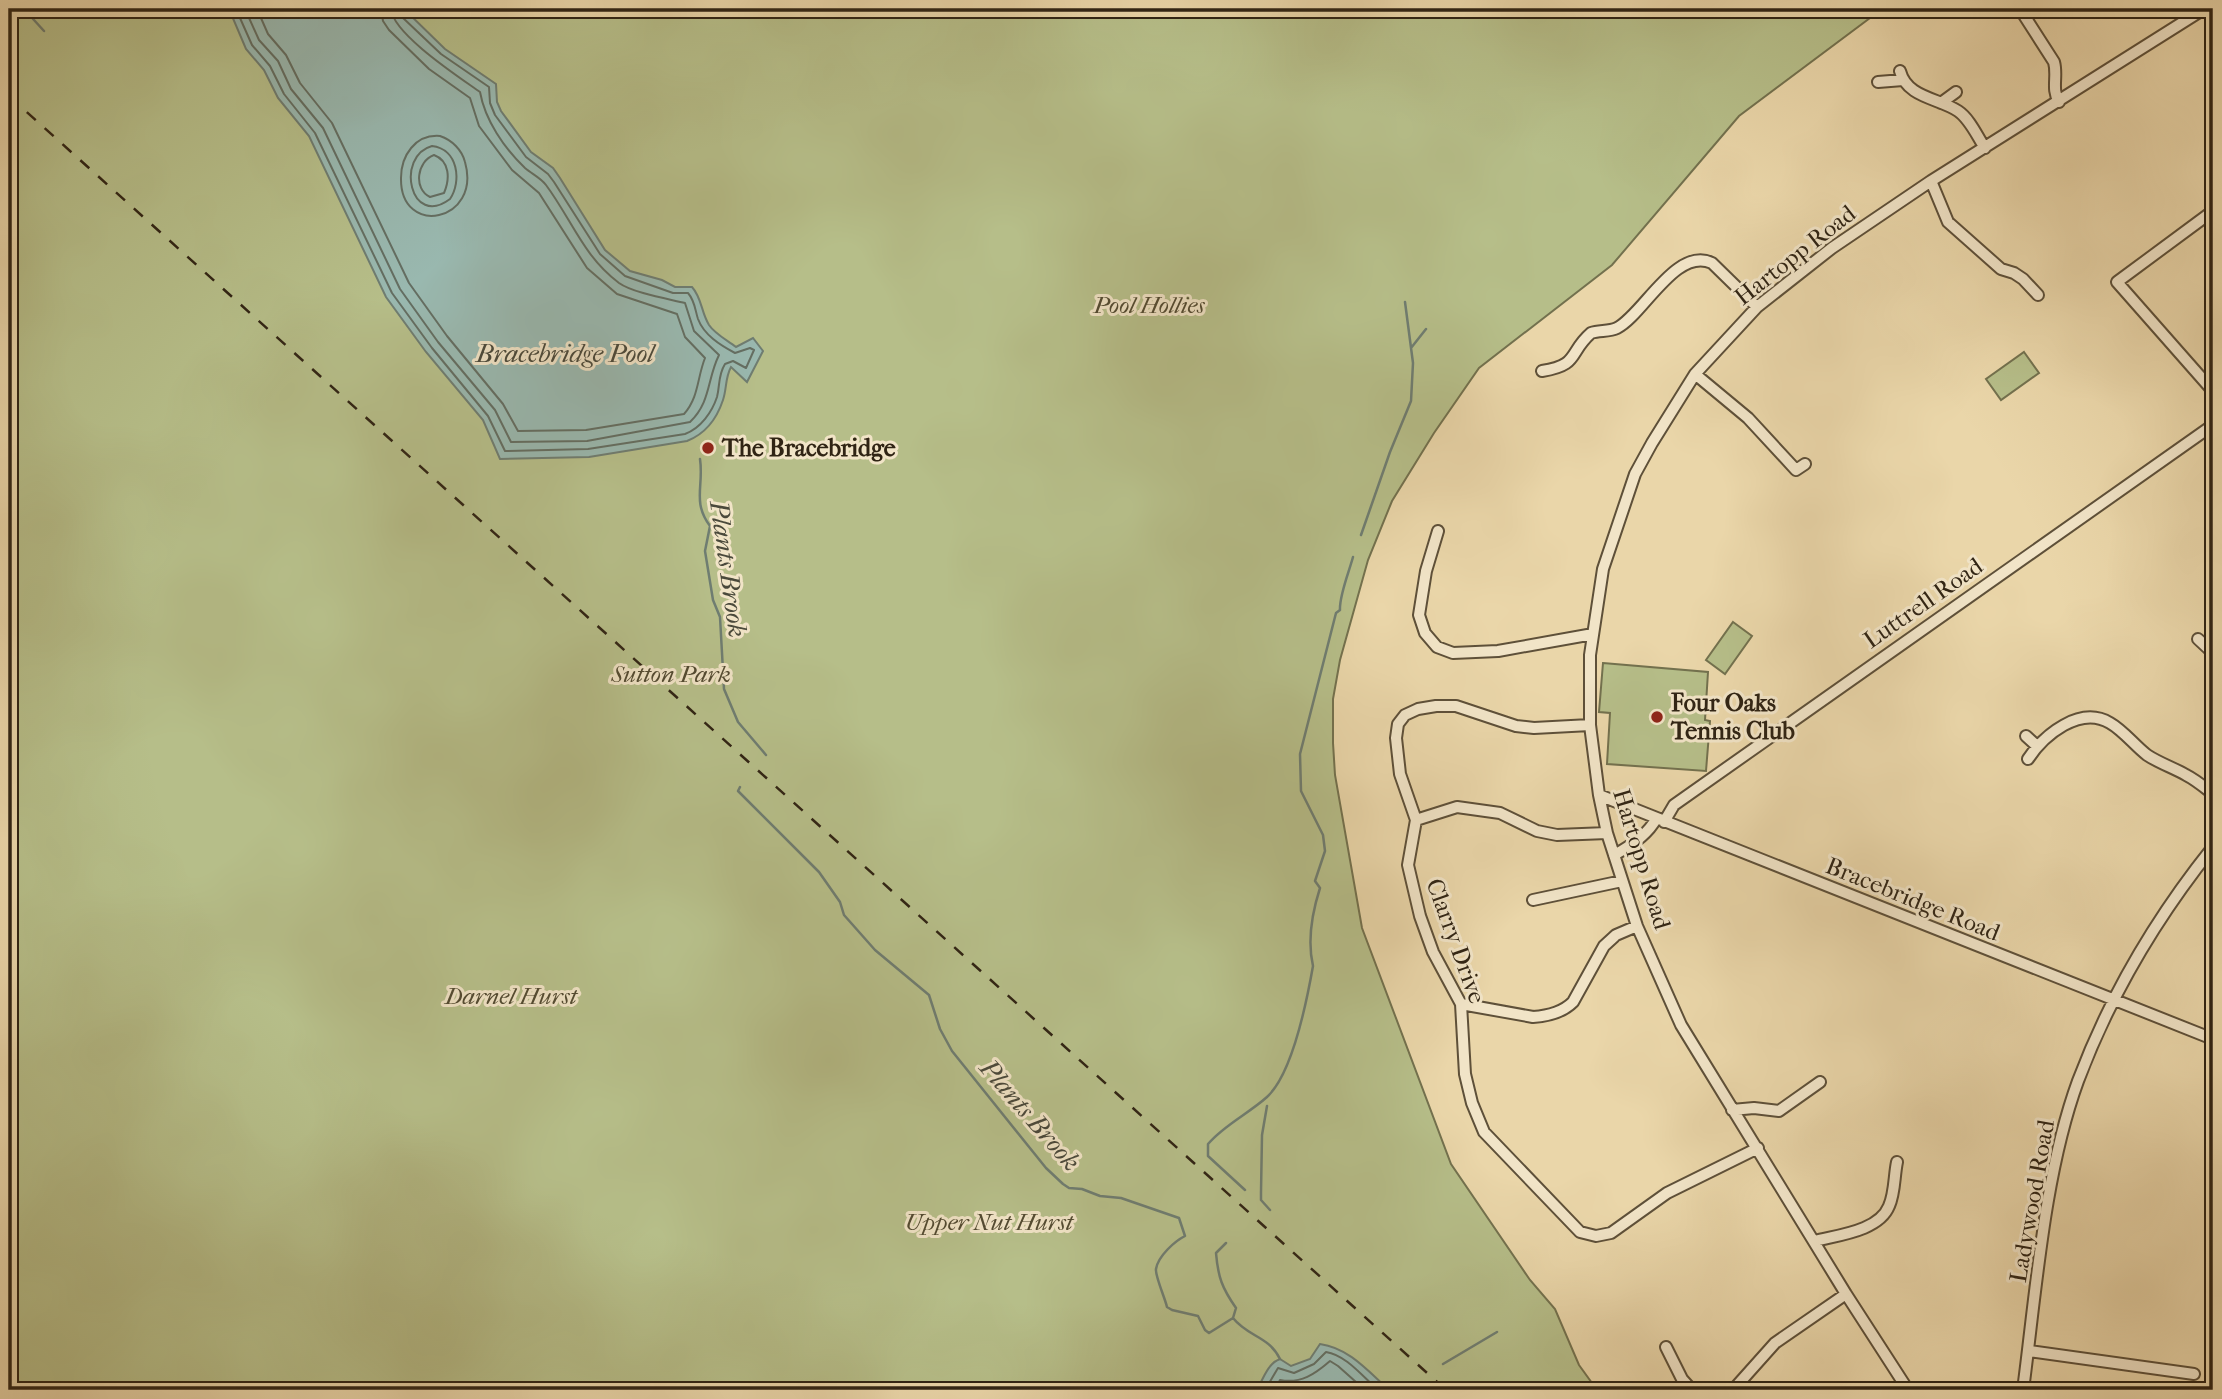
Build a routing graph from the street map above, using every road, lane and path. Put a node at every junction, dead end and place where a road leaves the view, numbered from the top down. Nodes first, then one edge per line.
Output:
1 (2020, 9) edge
2 (2204, 9) edge
3 (1878, 82) dead end
4 (1956, 92) dead end
5 (2059, 102) junction
6 (1941, 103) junction
7 (1985, 148) junction
8 (1931, 181) junction
9 (2213, 211) edge
10 (2038, 295) dead end
11 (1757, 307) junction
12 (1542, 371) dead end
13 (1695, 374) junction
14 (2213, 391) edge
15 (2213, 425) edge
16 (1805, 464) dead end
17 (1422, 538) dead end
18 (1593, 635) junction
19 (2198, 639) dead end
20 (2213, 653) edge
21 (1590, 725) junction
22 (2026, 736) dead end
23 (2037, 746) junction
24 (2028, 759) dead end
25 (2213, 794) edge
26 (1599, 795) junction
27 (1416, 820) junction
28 (1660, 821) junction
29 (1607, 833) junction
30 (2213, 847) edge
31 (1614, 855) junction
32 (1622, 881) junction
33 (1532, 900) dead end
34 (1637, 926) junction
35 (2113, 1000) junction
36 (1461, 1004) junction
37 (2213, 1039) edge
38 (1820, 1082) dead end
39 (1732, 1110) junction
40 (1758, 1148) junction
41 (1896, 1162) dead end
42 (1815, 1241) junction
43 (1846, 1294) junction
44 (1666, 1347) dead end
45 (2029, 1351) junction
46 (2194, 1374) dead end
47 (1692, 1390) edge
48 (1733, 1390) edge
49 (1908, 1390) edge
50 (2023, 1390) edge

1 - 5 street
2 - 5 street, Hartopp Road
3 - 6 street
4 - 6 street
5 - 7 street, Hartopp Road
6 - 7 street
7 - 8 street, Hartopp Road
8 - 10 street
8 - 11 street, Hartopp Road
9 - 14 street
11 - 12 street
11 - 13 street, Hartopp Road
13 - 16 street
13 - 18 street, Hartopp Road
15 - 28 street, Luttrell Road
17 - 18 street
18 - 21 street, Hartopp Road
19 - 20 street
21 - 26 street, Hartopp Road
21 - 27 street, Clarry Drive
22 - 23 street
23 - 24 street
23 - 25 street
26 - 28 street, Bracebridge Road
26 - 29 street, Hartopp Road
27 - 29 street
27 - 36 street, Clarry Drive
28 - 31 street, Luttrell Road
28 - 35 street, Bracebridge Road
29 - 31 street, Hartopp Road
30 - 35 street, Ladywood Road
31 - 32 street, Hartopp Road
32 - 33 street
32 - 34 street, Hartopp Road
34 - 36 street
34 - 39 street, Hartopp Road
35 - 37 street, Bracebridge Road
35 - 45 street, Ladywood Road
36 - 40 street, Clarry Drive
38 - 39 street
39 - 40 street, Hartopp Road
40 - 42 street, Hartopp Road
41 - 42 street
42 - 43 street, Hartopp Road
43 - 48 street
43 - 49 street, Hartopp Road
44 - 47 street
45 - 46 street
45 - 50 street, Ladywood Road

